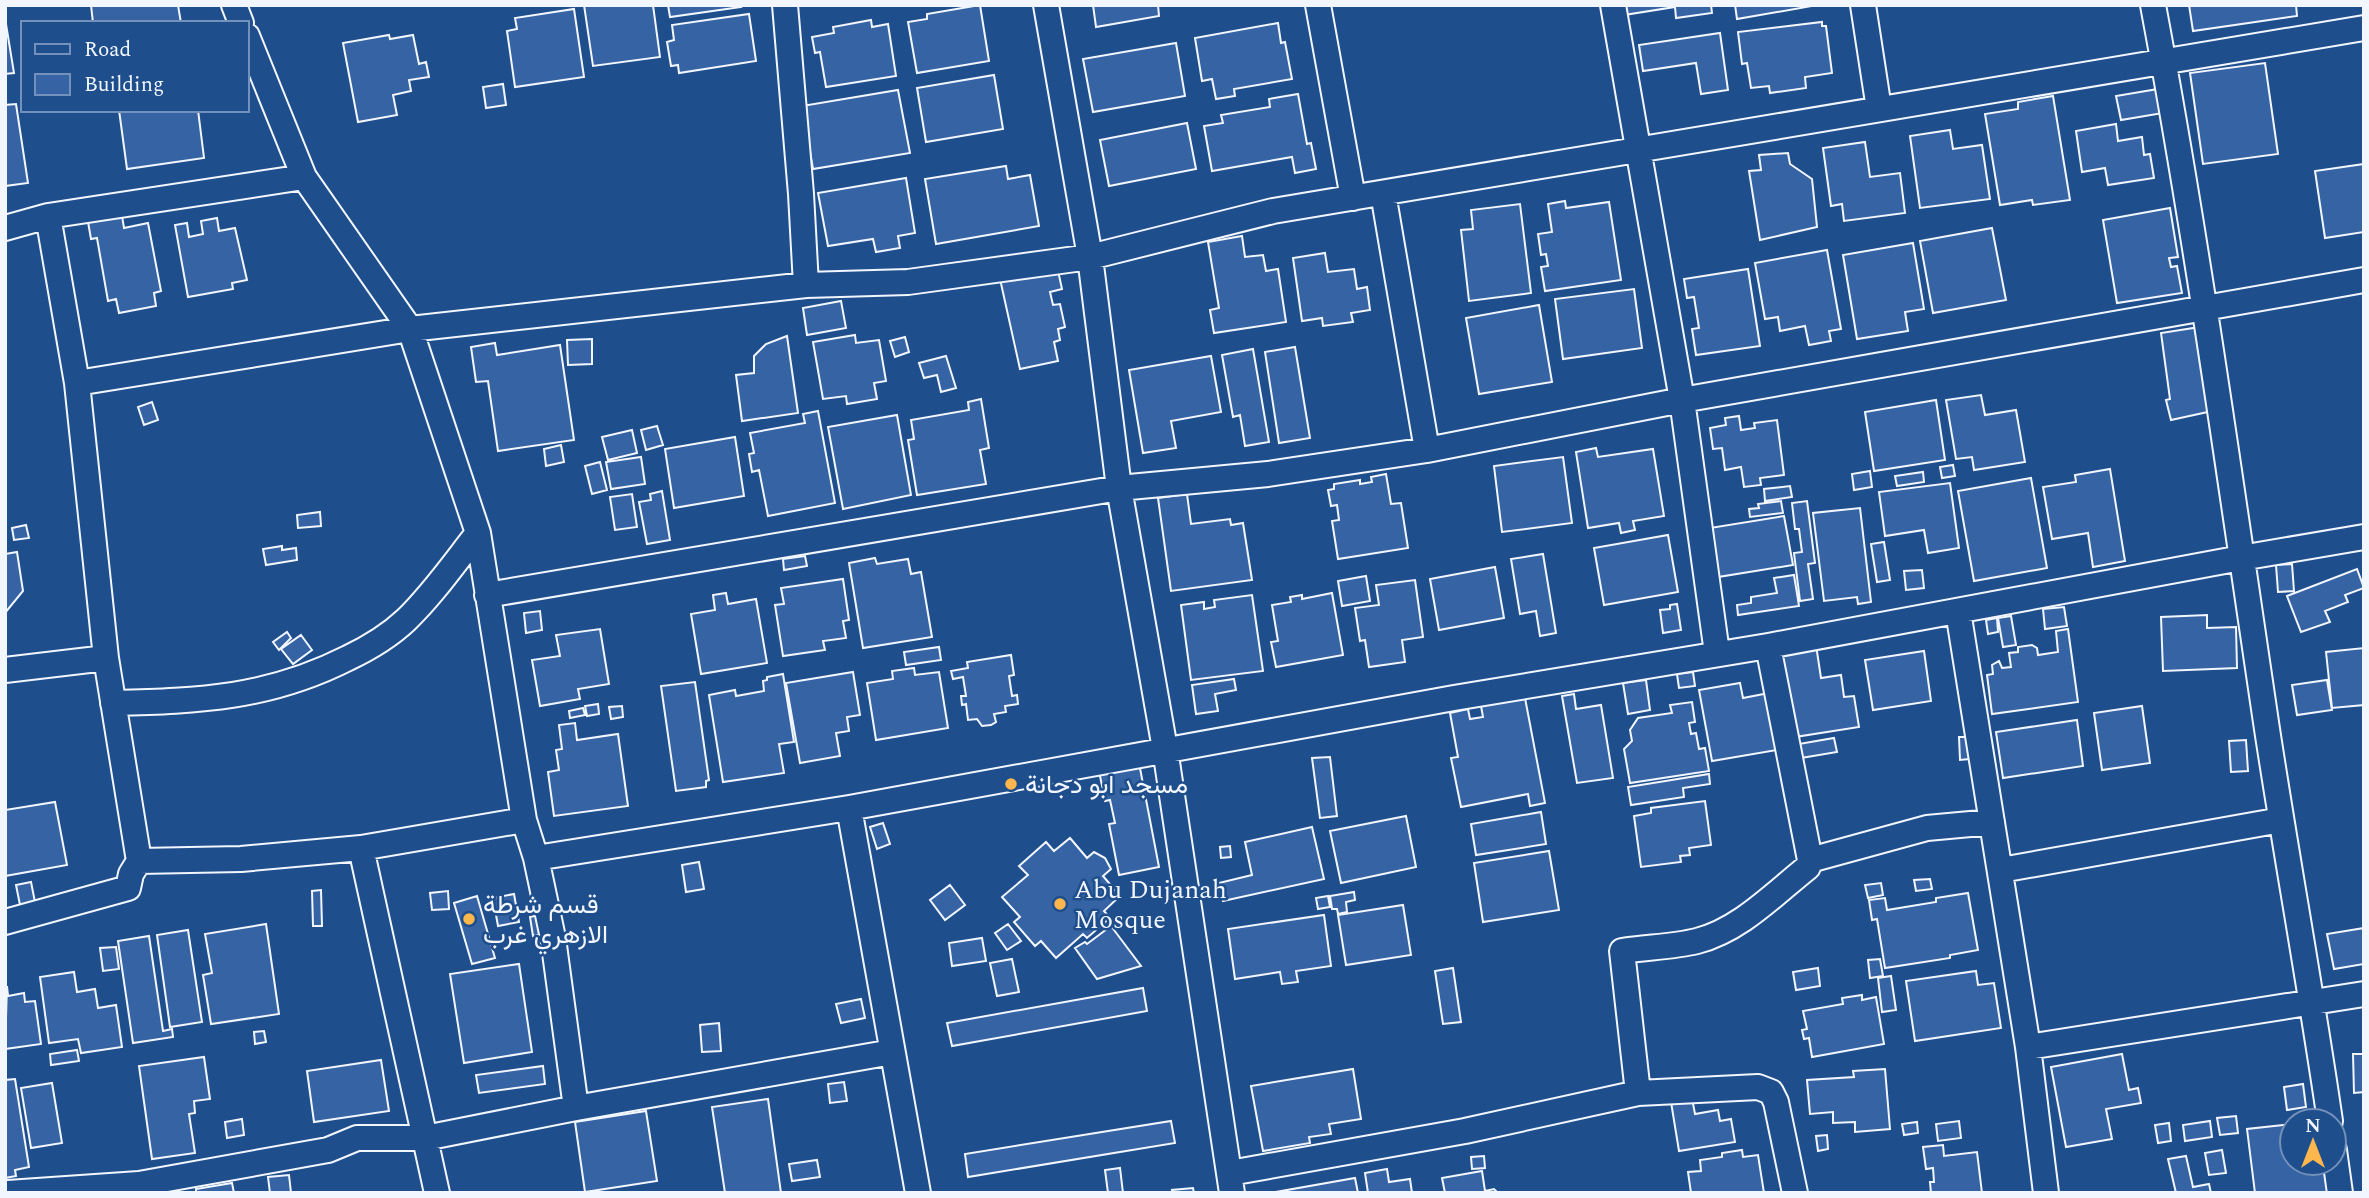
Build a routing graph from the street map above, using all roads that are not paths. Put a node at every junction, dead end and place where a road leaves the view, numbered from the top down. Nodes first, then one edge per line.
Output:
1 (785, 5) edge
2 (1046, 5) edge
3 (1318, 5) edge
4 (1613, 5) edge
5 (1863, 5) edge
6 (2153, 5) edge
7 (2364, 28) edge
8 (248, 38) edge
9 (2164, 63) junction
10 (1879, 109) junction
11 (1637, 151) junction
12 (304, 177) junction
13 (1382, 193) junction
14 (1353, 198) junction
15 (48, 216) junction
16 (5, 228) edge
17 (1090, 257) junction
18 (2364, 280) edge
19 (806, 285) junction
20 (2205, 307) junction
21 (410, 329) junction
22 (77, 383) junction
23 (1682, 400) junction
24 (1427, 450) junction
25 (1119, 488) junction
26 (478, 533) junction
27 (2364, 537) edge
28 (2241, 558) junction
29 (487, 595) junction
30 (1958, 611) junction
31 (1768, 646) junction
32 (1717, 653) junction
33 (106, 658) junction
34 (5, 670) edge
35 (113, 703) junction
36 (1165, 749) junction
37 (849, 807) junction
38 (524, 820) junction
39 (2281, 820) junction
40 (1992, 822) junction
41 (361, 848) junction
42 (537, 858) junction
43 (1810, 860) junction
44 (139, 861) junction
45 (2001, 870) junction
46 (5, 922) edge
47 (2364, 994) edge
48 (2313, 1002) junction
49 (2028, 1047) junction
50 (892, 1052) junction
51 (1638, 1093) junction
52 (2328, 1107) edge
53 (576, 1108) junction
54 (425, 1138) junction
55 (1231, 1183) edge
56 (36, 1191) edge
57 (8, 1193) edge
58 (436, 1193) edge
59 (918, 1193) edge
60 (1795, 1193) edge
61 (2046, 1193) edge

1 - 19 street
2 - 17 street
3 - 14 street
4 - 11 street
5 - 10 street
6 - 9 street
7 - 9 street
8 - 12 street
9 - 10 street
9 - 20 street
10 - 11 street
11 - 13 street
11 - 23 street
12 - 15 street
12 - 21 street
13 - 14 street
13 - 24 street
14 - 17 street
15 - 16 street
15 - 22 street
17 - 19 street
17 - 25 street
18 - 20 street
19 - 21 street
20 - 23 street
20 - 28 street
21 - 22 street
21 - 26 street
22 - 33 street
23 - 24 street
23 - 32 street
24 - 25 street
25 - 29 street
25 - 36 street
26 - 29 street
26 - 35 street
27 - 28 street
28 - 30 street
28 - 39 street
29 - 38 street
30 - 31 street
30 - 40 street
31 - 32 street
31 - 43 street
32 - 36 street
33 - 34 street
33 - 35 street
35 - 44 street
36 - 37 street
36 - 55 street
37 - 42 street
37 - 50 street
38 - 41 street
38 - 42 street
39 - 45 street
39 - 48 street
40 - 43 street
40 - 45 street
41 - 44 street
41 - 54 street
42 - 53 street
43 - 51 street
44 - 46 street
45 - 49 street
47 - 48 street
48 - 49 street
48 - 52 street
49 - 61 street
50 - 53 street
50 - 59 street
51 - 55 street
51 - 60 street
53 - 54 street
54 - 56 street
54 - 58 street
56 - 57 street

